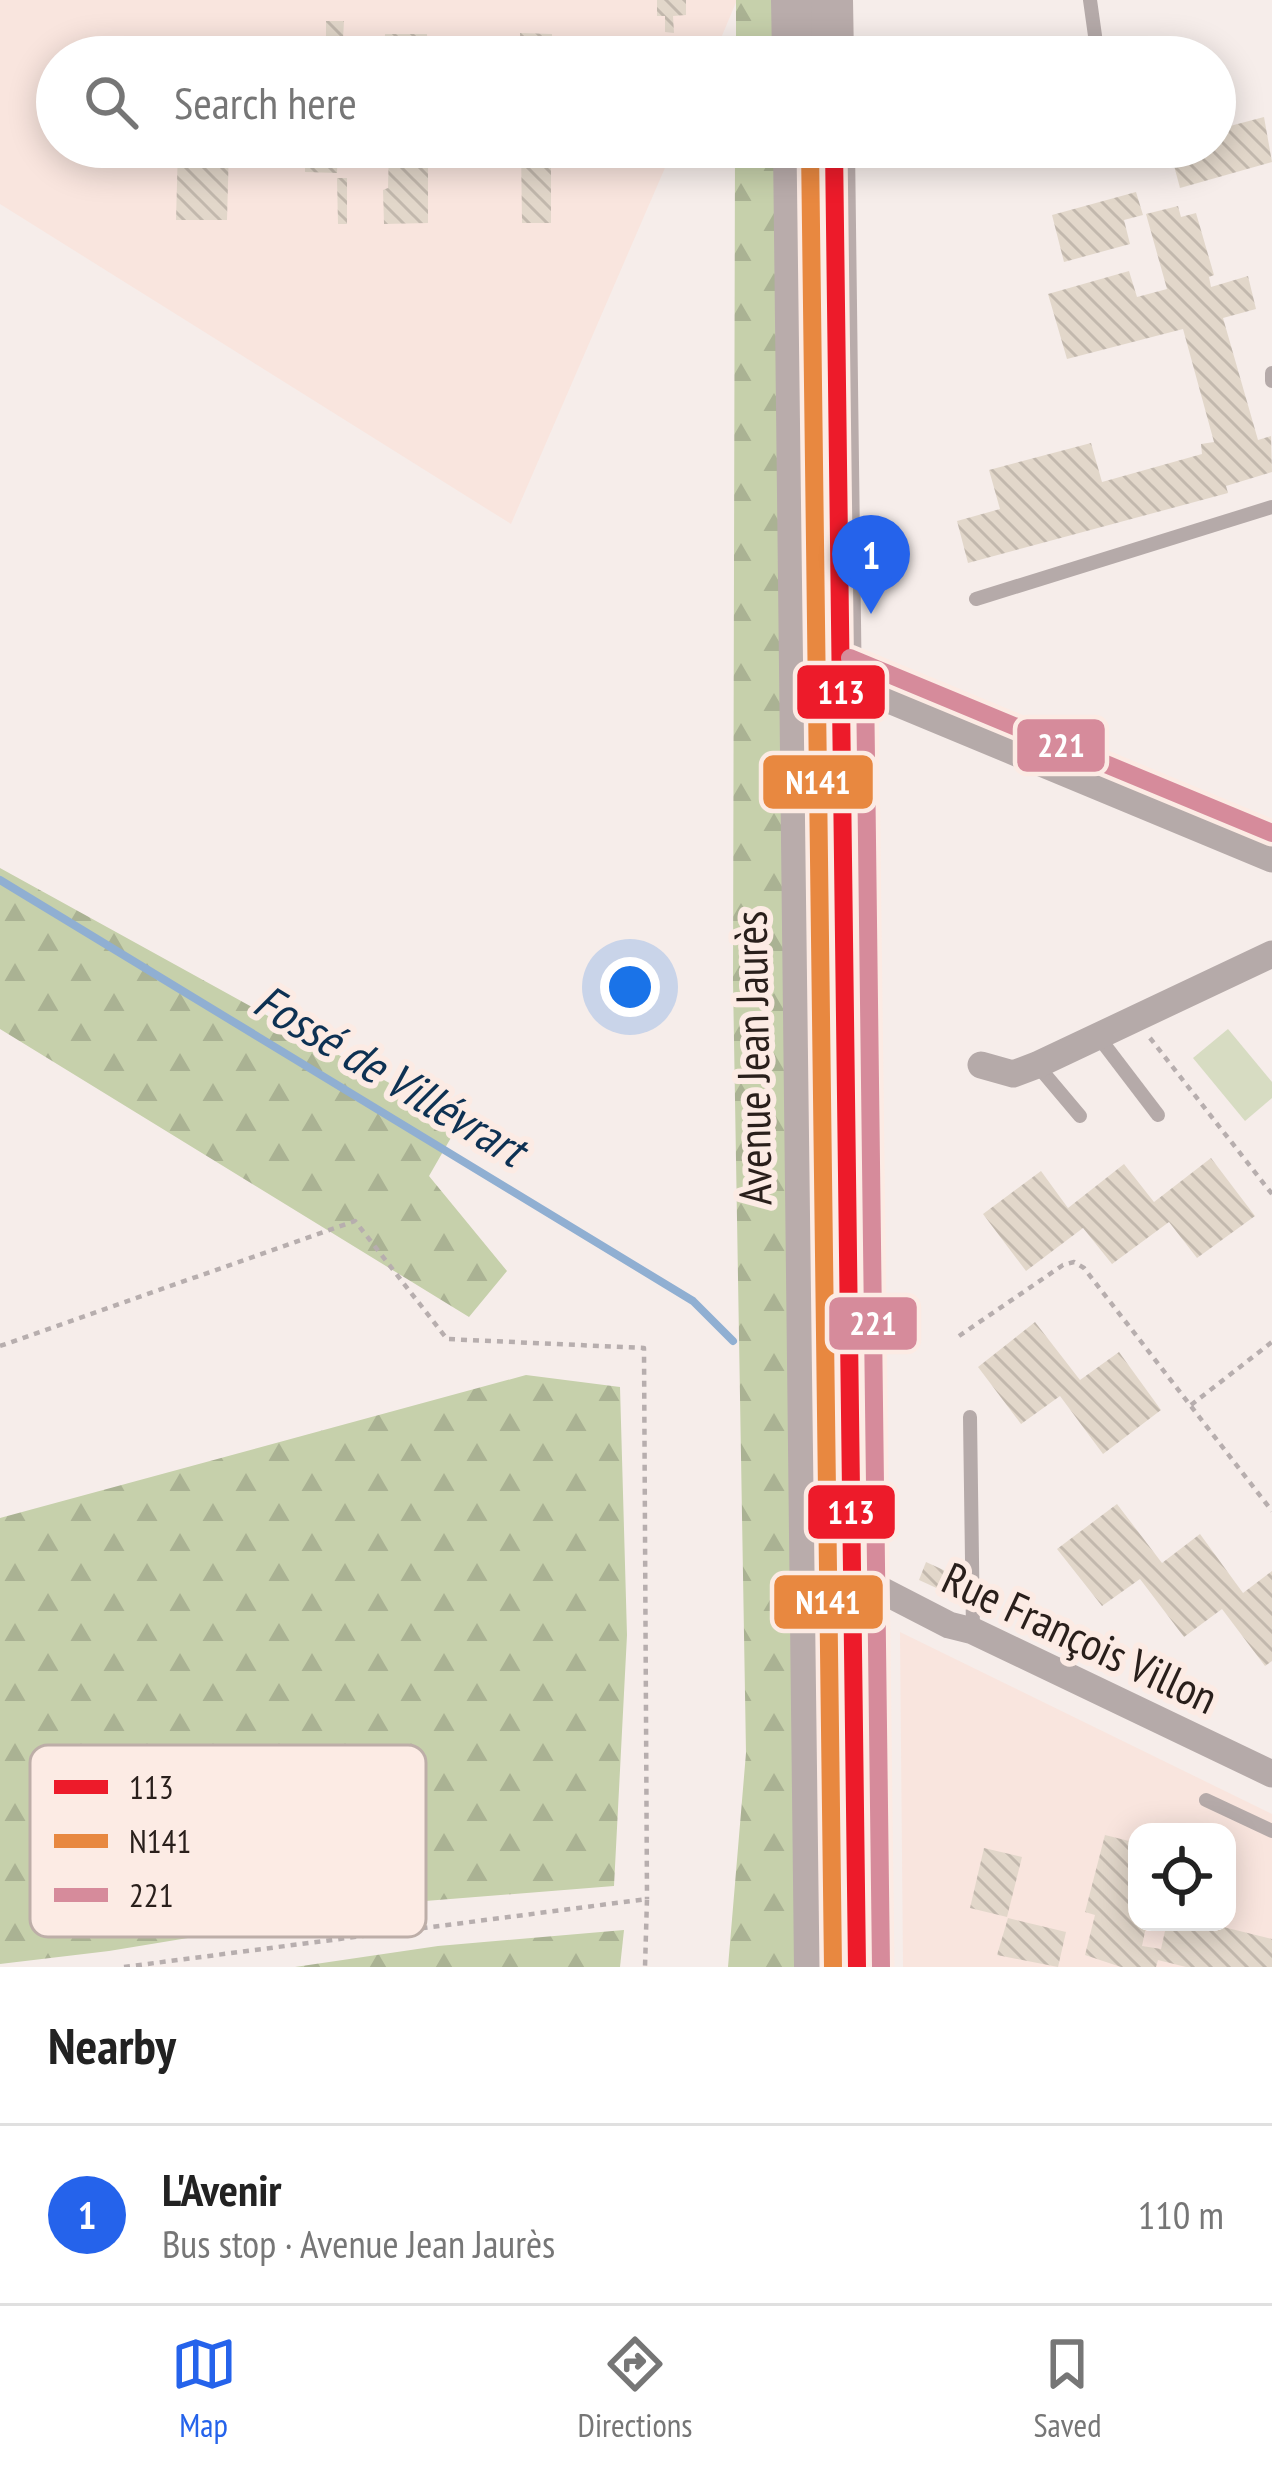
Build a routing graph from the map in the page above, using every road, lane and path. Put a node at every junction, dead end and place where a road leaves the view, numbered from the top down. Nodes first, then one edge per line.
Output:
1 (792, 0) edge
2 (832, 0) edge
3 (1090, 0) edge
4 (793, 36) edge
5 (832, 36) edge
6 (1095, 36) edge
7 (794, 168) edge
8 (834, 168) edge
9 (795, 338) junction
10 (1272, 507) edge
11 (976, 599) dead end
12 (841, 680) junction
13 (1268, 852) edge
14 (1272, 954) edge
15 (1135, 1019) junction
16 (1097, 1035) junction
17 (981, 1065) dead end
18 (1037, 1065) junction
19 (1158, 1114) dead end
20 (1080, 1116) dead end
21 (1272, 1195) edge
22 (959, 1336) dead end
23 (1272, 1342) edge
24 (0, 1346) edge
25 (1190, 1406) junction
26 (970, 1417) dead end
27 (1272, 1511) edge
28 (854, 1576) junction
29 (973, 1631) junction
30 (1272, 1774) edge
31 (1206, 1800) dead end
32 (1272, 1831) edge
33 (647, 1899) junction
34 (426, 1928) edge
35 (355, 1937) edge
36 (124, 1967) edge
37 (645, 1967) edge
38 (815, 1967) edge
39 (856, 1967) edge

1 - 4 main road
2 - 5 main road
3 - 6 lane
7 - 9 main road, Avenue Jean Jaurès
8 - 12 main road, Avenue Jean Jaurès
9 - 12 street
9 - 38 main road, Avenue Jean Jaurès
10 - 11 lane
12 - 13 street
12 - 28 main road, Avenue Jean Jaurès
14 - 15 street
15 - 16 street
15 - 21 path
16 - 18 street
16 - 19 lane
17 - 18 street
18 - 20 lane
22 - 25 path
23 - 25 path
24 - 33 path
25 - 27 path
26 - 29 lane
28 - 29 street, Rue François Villon
28 - 39 main road, Avenue Jean Jaurès
29 - 30 street, Rue François Villon
31 - 32 lane
33 - 34 path
33 - 37 path
35 - 36 path

